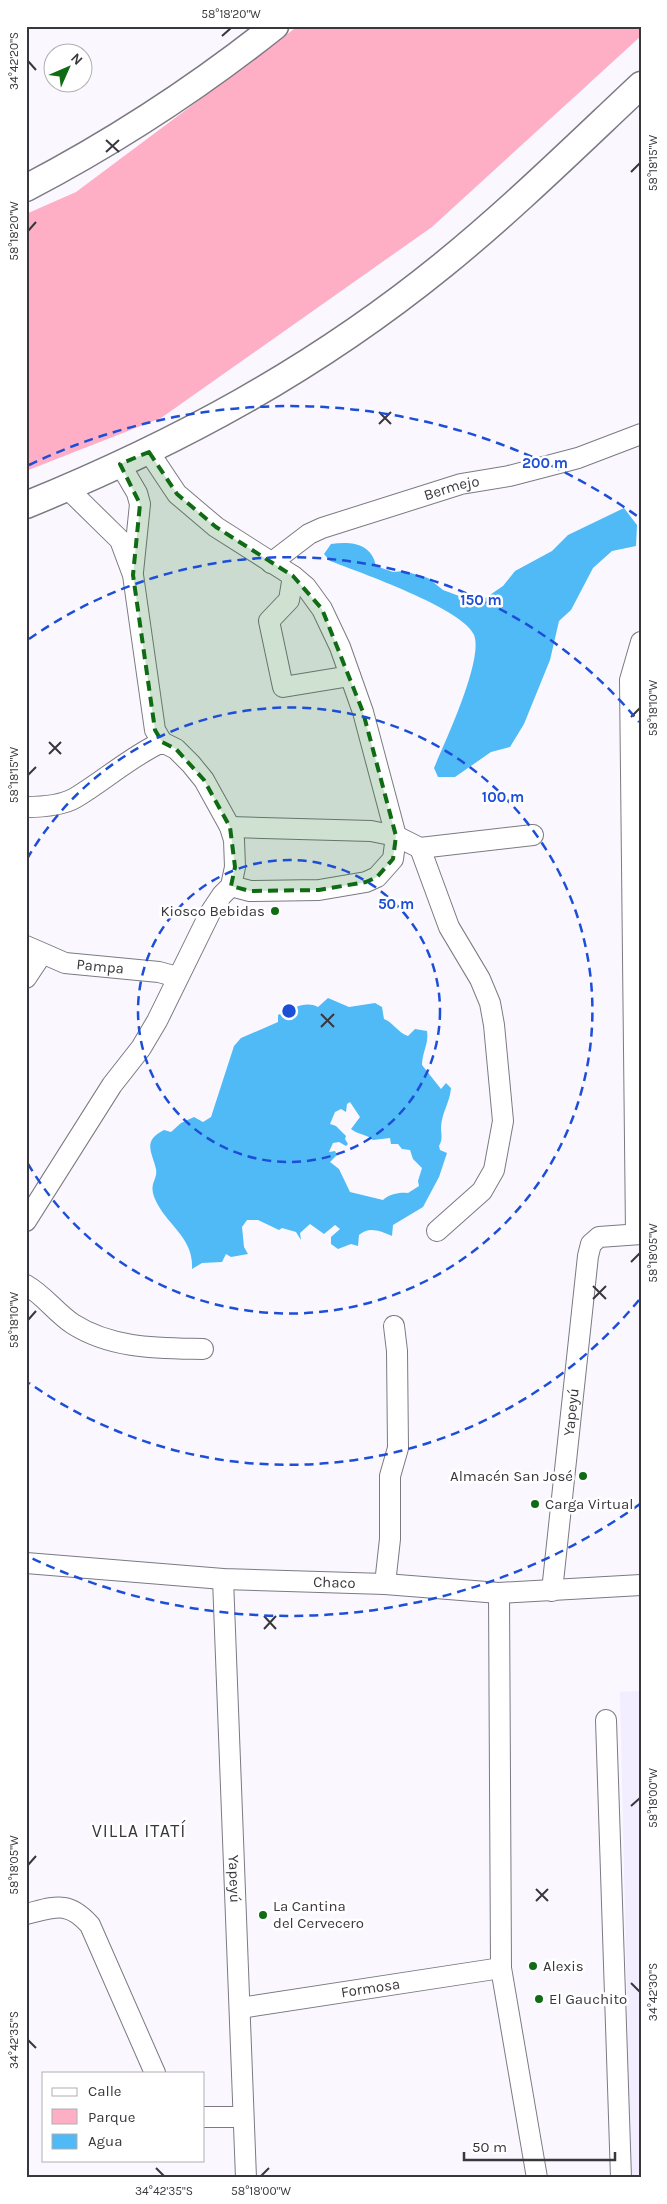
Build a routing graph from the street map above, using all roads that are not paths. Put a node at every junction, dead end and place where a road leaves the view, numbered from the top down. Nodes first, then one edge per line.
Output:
1 (275, 26) edge
2 (641, 85) edge
3 (26, 188) edge
4 (641, 434) edge
5 (149, 452) junction
6 (120, 464) junction
7 (67, 488) junction
8 (26, 505) edge
9 (270, 562) junction
10 (132, 575) junction
11 (293, 576) junction
12 (641, 642) edge
13 (350, 676) junction
14 (162, 742) junction
15 (26, 807) edge
16 (230, 827) junction
17 (533, 835) dead end
18 (396, 836) junction
19 (420, 848) junction
20 (231, 886) junction
21 (34, 950) edge
22 (177, 977) junction
23 (26, 978) edge
24 (29, 1211) edge
25 (437, 1231) dead end
26 (639, 1234) edge
27 (26, 1286) edge
28 (394, 1326) dead end
29 (203, 1349) dead end
30 (26, 1563) edge
31 (222, 1579) junction
32 (385, 1584) junction
33 (641, 1585) edge
34 (552, 1591) junction
35 (499, 1593) junction
36 (606, 1720) dead end
37 (26, 1914) edge
38 (501, 1968) junction
39 (240, 2008) junction
40 (155, 2072) edge
41 (205, 2116) edge
42 (243, 2117) junction
43 (246, 2178) edge
44 (537, 2178) edge
45 (621, 2178) edge

1 - 3 main road
2 - 5 main road
4 - 9 street, Bermejo
5 - 6 main road
5 - 9 street
6 - 7 main road
6 - 10 street
7 - 8 main road
7 - 10 street
9 - 11 street
10 - 14 street
11 - 13 street
11 - 13 street
12 - 26 street
13 - 18 street
14 - 15 street
14 - 16 street
16 - 18 street
16 - 20 street
17 - 19 street
18 - 19 street
18 - 20 street
19 - 25 street
20 - 22 street
21 - 22 street, Pampa
21 - 23 street
22 - 24 street
26 - 34 street, Yapeyú
27 - 29 street
28 - 32 street
30 - 31 street, Chaco
31 - 32 street, Chaco
31 - 39 street, Yapeyú
32 - 35 street, Chaco
33 - 34 street, Chaco
34 - 35 street, Chaco
35 - 38 street
36 - 45 street
37 - 40 street
38 - 39 street, Formosa
38 - 44 street
39 - 42 street, Yapeyú
41 - 42 street
42 - 43 street, Yapeyú

